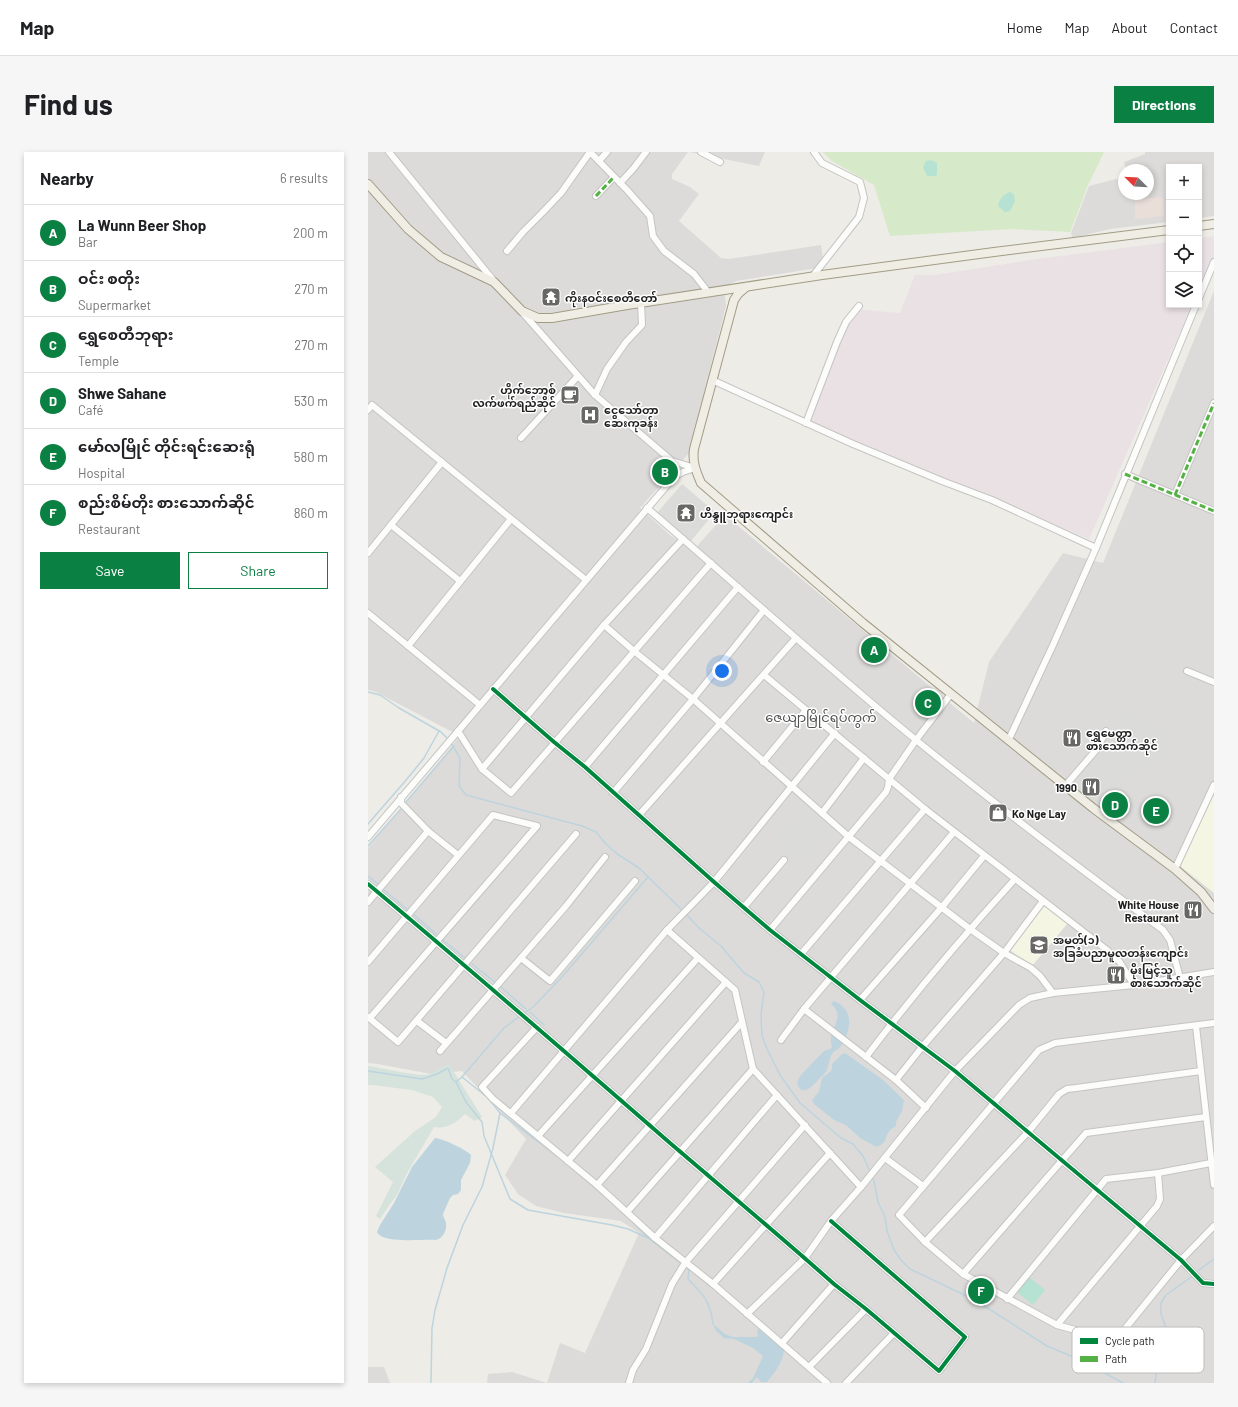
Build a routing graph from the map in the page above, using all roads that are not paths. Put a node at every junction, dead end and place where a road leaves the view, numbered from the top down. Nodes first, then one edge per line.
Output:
1 (388, 152) edge
2 (590, 152) edge
3 (607, 152) edge
4 (646, 152) edge
5 (701, 152) edge
6 (814, 152) edge
7 (599, 161) junction
8 (720, 162) dead end
9 (614, 176) junction
10 (620, 183) junction
11 (368, 184) edge
12 (596, 196) dead end
13 (1214, 224) edge
14 (1202, 226) edge
15 (1166, 230) edge
16 (507, 251) dead end
17 (1214, 262) edge
18 (812, 277) junction
19 (494, 282) junction
20 (746, 287) junction
21 (1202, 291) edge
22 (708, 292) junction
23 (641, 303) junction
24 (859, 306) dead end
25 (1195, 308) edge
26 (522, 311) junction
27 (578, 376) junction
28 (712, 380) junction
29 (595, 395) junction
30 (1214, 403) edge
31 (368, 410) edge
32 (806, 423) junction
33 (521, 438) dead end
34 (442, 462) junction
35 (695, 468) junction
36 (1125, 474) junction
37 (1175, 495) junction
38 (647, 508) junction
39 (1214, 511) edge
40 (511, 519) junction
41 (391, 525) junction
42 (683, 539) junction
43 (1096, 548) junction
44 (368, 553) edge
45 (711, 563) junction
46 (586, 580) junction
47 (460, 581) junction
48 (738, 587) junction
49 (764, 610) junction
50 (368, 613) edge
51 (604, 625) junction
52 (796, 638) junction
53 (408, 646) junction
54 (634, 652) junction
55 (1187, 671) dead end
56 (663, 674) junction
57 (764, 675) junction
58 (1214, 682) edge
59 (493, 689) junction
60 (951, 694) junction
61 (693, 699) junction
62 (480, 705) junction
63 (806, 710) junction
64 (526, 718) junction
65 (721, 724) junction
66 (1106, 731) dead end
67 (456, 733) junction
68 (835, 733) junction
69 (1008, 739) junction
70 (916, 740) junction
71 (554, 742) junction
72 (864, 758) junction
73 (764, 762) junction
74 (585, 767) junction
75 (482, 769) junction
76 (889, 779) junction
77 (1214, 785) edge
78 (1065, 786) junction
79 (792, 787) junction
80 (613, 793) junction
81 (401, 797) junction
82 (925, 808) junction
83 (822, 813) junction
84 (639, 815) junction
85 (428, 831) junction
86 (954, 832) junction
87 (576, 834) dead end
88 (368, 837) edge
89 (849, 838) junction
90 (458, 855) junction
91 (984, 856) junction
92 (605, 857) dead end
93 (784, 860) dead end
94 (880, 861) junction
95 (1175, 869) junction
96 (1015, 879) junction
97 (635, 881) dead end
98 (714, 882) junction
99 (368, 884) edge
100 (911, 884) junction
101 (377, 891) junction
102 (1043, 901) junction
103 (368, 902) edge
104 (744, 907) junction
105 (942, 907) junction
106 (1214, 909) edge
107 (407, 916) junction
108 (970, 929) junction
109 (667, 930) junction
110 (770, 930) junction
111 (436, 941) junction
112 (1004, 953) junction
113 (801, 954) junction
114 (521, 958) junction
115 (698, 958) junction
116 (368, 962) edge
117 (464, 966) junction
118 (1214, 972) edge
119 (830, 977) junction
120 (1180, 978) junction
121 (726, 982) junction
122 (1134, 984) junction
123 (493, 990) junction
124 (1053, 993) junction
125 (860, 1000) junction
126 (804, 1009) junction
127 (369, 1017) edge
128 (417, 1021) junction
129 (742, 1022) junction
130 (892, 1023) junction
131 (1214, 1023) edge
132 (1196, 1026) junction
133 (537, 1027) junction
134 (781, 1040) dead end
135 (446, 1043) junction
136 (922, 1047) junction
137 (440, 1051) dead end
138 (565, 1051) junction
139 (866, 1057) junction
140 (753, 1069) junction
141 (955, 1071) junction
142 (1201, 1071) junction
143 (592, 1075) junction
144 (896, 1080) junction
145 (777, 1095) junction
146 (621, 1100) junction
147 (993, 1104) junction
148 (926, 1108) junction
149 (511, 1113) junction
150 (1206, 1117) junction
151 (650, 1125) junction
152 (805, 1125) junction
153 (1028, 1132) junction
154 (538, 1136) junction
155 (680, 1151) junction
156 (830, 1153) junction
157 (885, 1158) junction
158 (568, 1161) junction
159 (1062, 1161) junction
160 (1212, 1163) junction
161 (1158, 1172) junction
162 (709, 1176) junction
163 (597, 1185) junction
164 (1214, 1185) edge
165 (923, 1186) junction
166 (861, 1187) junction
167 (1097, 1190) junction
168 (738, 1202) junction
169 (627, 1212) junction
170 (831, 1221) junction
171 (765, 1225) junction
172 (1139, 1225) junction
173 (1214, 1226) edge
174 (655, 1238) junction
175 (925, 1242) junction
176 (805, 1258) junction
177 (1181, 1260) junction
178 (685, 1263) junction
179 (963, 1274) junction
180 (713, 1284) junction
181 (834, 1284) junction
182 (1214, 1284) edge
183 (1007, 1299) junction
184 (866, 1309) junction
185 (747, 1314) junction
186 (1057, 1325) junction
187 (1126, 1327) edge
188 (1072, 1329) edge
189 (894, 1333) junction
190 (782, 1343) junction
191 (809, 1367) junction
192 (629, 1383) edge
193 (828, 1383) edge
194 (846, 1383) edge

1 - 19 street
2 - 7 street
2 - 16 street
3 - 7 street
4 - 10 street
5 - 8 street
6 - 18 street
7 - 9 street
9 - 10 street
9 - 12 street
10 - 22 street
11 - 19 main road
13 - 14 main road
15 - 18 main road
17 - 21 street
18 - 20 main road
19 - 26 main road
20 - 22 main road
20 - 28 main road
22 - 23 main road
23 - 26 main road
23 - 29 street
24 - 32 street
25 - 36 street
26 - 27 street
27 - 29 street
27 - 33 street
28 - 32 street
28 - 35 main road
29 - 35 street
30 - 37 street
31 - 34 street
32 - 43 street
34 - 40 street
34 - 41 street
35 - 38 street
35 - 60 main road
36 - 37 street
36 - 43 street
37 - 39 street
38 - 42 street
38 - 46 street
40 - 46 street
40 - 47 street
41 - 44 street
41 - 47 street
42 - 45 street
42 - 51 street
43 - 69 street
45 - 48 street
45 - 54 street
46 - 59 street
47 - 53 street
48 - 49 street
48 - 56 street
49 - 52 street
49 - 61 street
50 - 53 street
51 - 54 street
51 - 64 street
52 - 57 street
52 - 70 street
53 - 62 street
54 - 56 street
54 - 71 street
55 - 58 street
56 - 61 street
56 - 74 street
57 - 63 street
57 - 65 street
59 - 62 street
59 - 64 street
60 - 69 main road
60 - 70 street
61 - 65 street
61 - 80 street
62 - 67 street
63 - 68 street
63 - 73 street
64 - 71 street
64 - 75 street
65 - 73 street
65 - 84 street
66 - 78 street
67 - 75 street
67 - 81 street
68 - 72 street
68 - 79 street
69 - 78 main road
70 - 76 street
70 - 120 street
71 - 74 street
71 - 75 street
72 - 76 street
72 - 83 street
73 - 79 street
74 - 80 street
76 - 82 street
76 - 89 street
77 - 95 street
78 - 95 main road
79 - 83 street
79 - 98 street
80 - 84 street
81 - 85 street
81 - 88 street
82 - 86 street
82 - 94 street
83 - 89 street
84 - 98 street
85 - 90 street
85 - 101 street
86 - 91 street
86 - 100 street
87 - 117 street
89 - 94 street
89 - 110 street
90 - 107 street
90 - 111 street
91 - 96 street
91 - 105 street
92 - 114 street
93 - 104 street
94 - 100 street
94 - 113 street
95 - 106 main road
96 - 102 street
96 - 108 street
97 - 114 street
98 - 104 street
98 - 109 street
99 - 101 street
100 - 105 street
100 - 119 street
101 - 103 street
101 - 107 street
102 - 112 street
102 - 122 street
104 - 110 street
105 - 108 street
105 - 125 street
107 - 111 street
107 - 116 street
108 - 112 street
108 - 130 street
109 - 115 street
109 - 138 street
110 - 113 street
111 - 117 street
111 - 127 street
112 - 124 street
112 - 136 street
113 - 119 street
114 - 123 street
115 - 121 street
115 - 143 street
117 - 123 street
117 - 128 street
118 - 120 street
119 - 125 street
119 - 126 street
120 - 122 street
121 - 129 street
121 - 146 street
122 - 124 street
123 - 133 street
123 - 135 street
124 - 141 street
125 - 130 street
126 - 134 street
126 - 139 street
127 - 128 street
128 - 135 street
129 - 140 street
129 - 151 street
130 - 136 street
130 - 139 street
131 - 132 street
132 - 142 street
132 - 147 street
133 - 138 street
133 - 149 street
135 - 137 street
136 - 141 street
136 - 144 street
138 - 143 street
138 - 149 street
139 - 144 street
140 - 145 street
140 - 155 street
141 - 147 street
141 - 148 street
142 - 150 street
142 - 153 street
143 - 146 street
143 - 154 street
144 - 148 street
145 - 152 street
145 - 162 street
146 - 151 street
146 - 158 street
147 - 153 street
147 - 165 street
148 - 157 street
149 - 154 street
150 - 159 street
150 - 160 street
151 - 155 street
151 - 163 street
152 - 156 street
152 - 168 street
153 - 159 street
153 - 175 street
154 - 158 street
155 - 162 street
155 - 169 street
156 - 166 street
156 - 171 street
157 - 165 street
157 - 166 street
158 - 163 street
159 - 167 street
159 - 179 street
160 - 161 street
160 - 164 street
161 - 167 street
161 - 172 street
162 - 168 street
162 - 174 street
163 - 169 street
165 - 175 street
166 - 170 street
167 - 172 street
167 - 183 street
168 - 171 street
168 - 178 street
169 - 174 street
170 - 176 street
170 - 189 street
171 - 176 street
171 - 180 street
172 - 177 street
172 - 186 street
173 - 177 street
174 - 178 street
175 - 179 street
176 - 181 street
176 - 185 street
177 - 182 street
177 - 187 street
178 - 180 street
178 - 192 street
179 - 183 street
180 - 185 street
181 - 184 street
181 - 190 street
183 - 186 street
184 - 189 street
184 - 191 street
185 - 190 street
186 - 188 street
189 - 194 street
190 - 191 street
191 - 193 street

